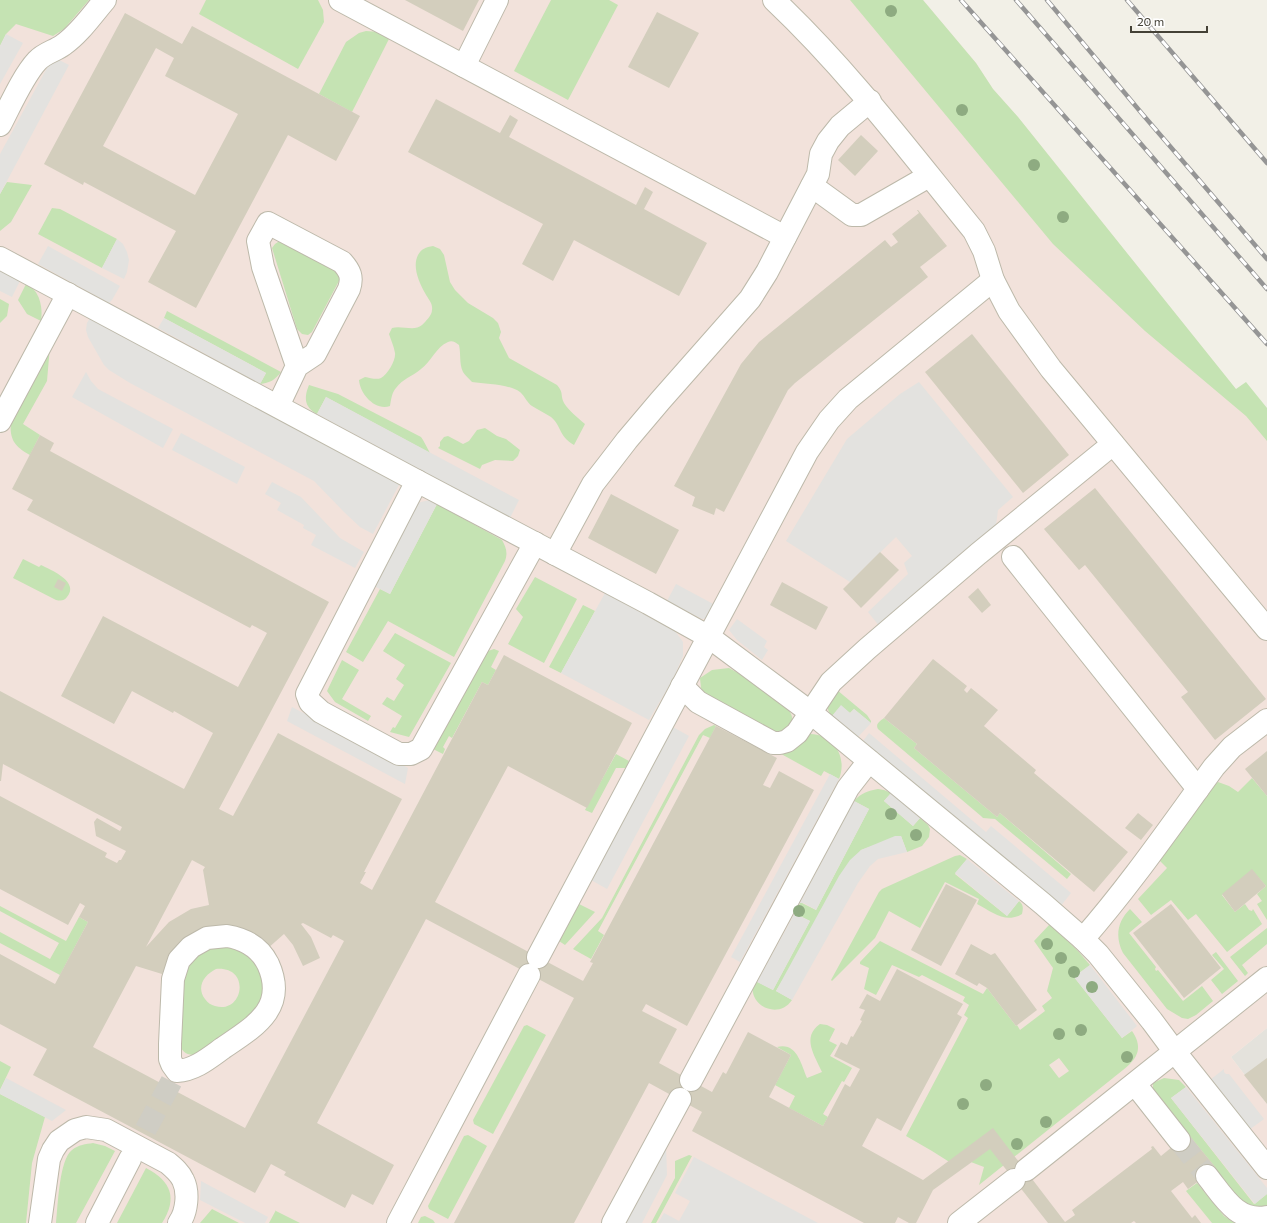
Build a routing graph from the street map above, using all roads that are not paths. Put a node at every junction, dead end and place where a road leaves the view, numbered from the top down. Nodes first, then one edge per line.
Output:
1 (105, 0) edge
2 (340, 0) edge
3 (498, 0) edge
4 (774, 0) edge
5 (464, 66) junction
6 (870, 101) junction
7 (0, 125) edge
8 (929, 176) junction
9 (812, 186) junction
10 (785, 237) junction
11 (0, 258) edge
12 (993, 280) junction
13 (68, 294) junction
14 (297, 366) junction
15 (278, 406) junction
16 (0, 421) edge
17 (1113, 444) junction
18 (417, 481) junction
19 (535, 543) junction
20 (555, 554) junction
21 (1013, 557) dead end
22 (1267, 629) edge
23 (709, 637) junction
24 (682, 686) junction
25 (810, 712) junction
26 (1267, 720) edge
27 (870, 761) junction
28 (1198, 789) junction
29 (1083, 939) junction
30 (179, 960) joint
31 (1267, 978) edge
32 (1175, 1052) junction
33 (690, 1080) dead end
34 (1135, 1084) junction
35 (680, 1100) dead end
36 (1179, 1140) tunnel mouth
37 (130, 1159) tunnel mouth
38 (1265, 1163) edge
39 (1207, 1176) tunnel mouth
40 (1267, 1217) edge
41 (40, 1223) edge
42 (97, 1223) edge
43 (179, 1223) edge
44 (398, 1223) edge
45 (613, 1223) edge
46 (959, 1223) edge

1 - 7 lane
2 - 5 lane
3 - 5 lane
4 - 6 lane
5 - 10 lane
6 - 8 lane
6 - 9 lane
8 - 9 lane
8 - 12 lane
9 - 10 lane
10 - 20 lane
11 - 13 lane
12 - 17 lane
12 - 23 lane
13 - 15 lane
13 - 16 lane
14 - 14 lane
14 - 15 lane
15 - 18 lane
17 - 22 lane
17 - 25 lane
18 - 19 lane
18 - 19 lane
19 - 20 lane
20 - 23 lane
21 - 28 lane
23 - 24 lane
23 - 25 lane
24 - 25 lane
24 - 44 lane
25 - 27 lane
26 - 28 lane
27 - 29 lane
27 - 33 lane
28 - 29 lane
29 - 32 lane
30 - 30 lane
31 - 32 lane
32 - 34 lane
32 - 38 lane
34 - 36 lane
34 - 46 lane
35 - 45 lane
37 - 42 lane
39 - 40 lane
41 - 43 lane

